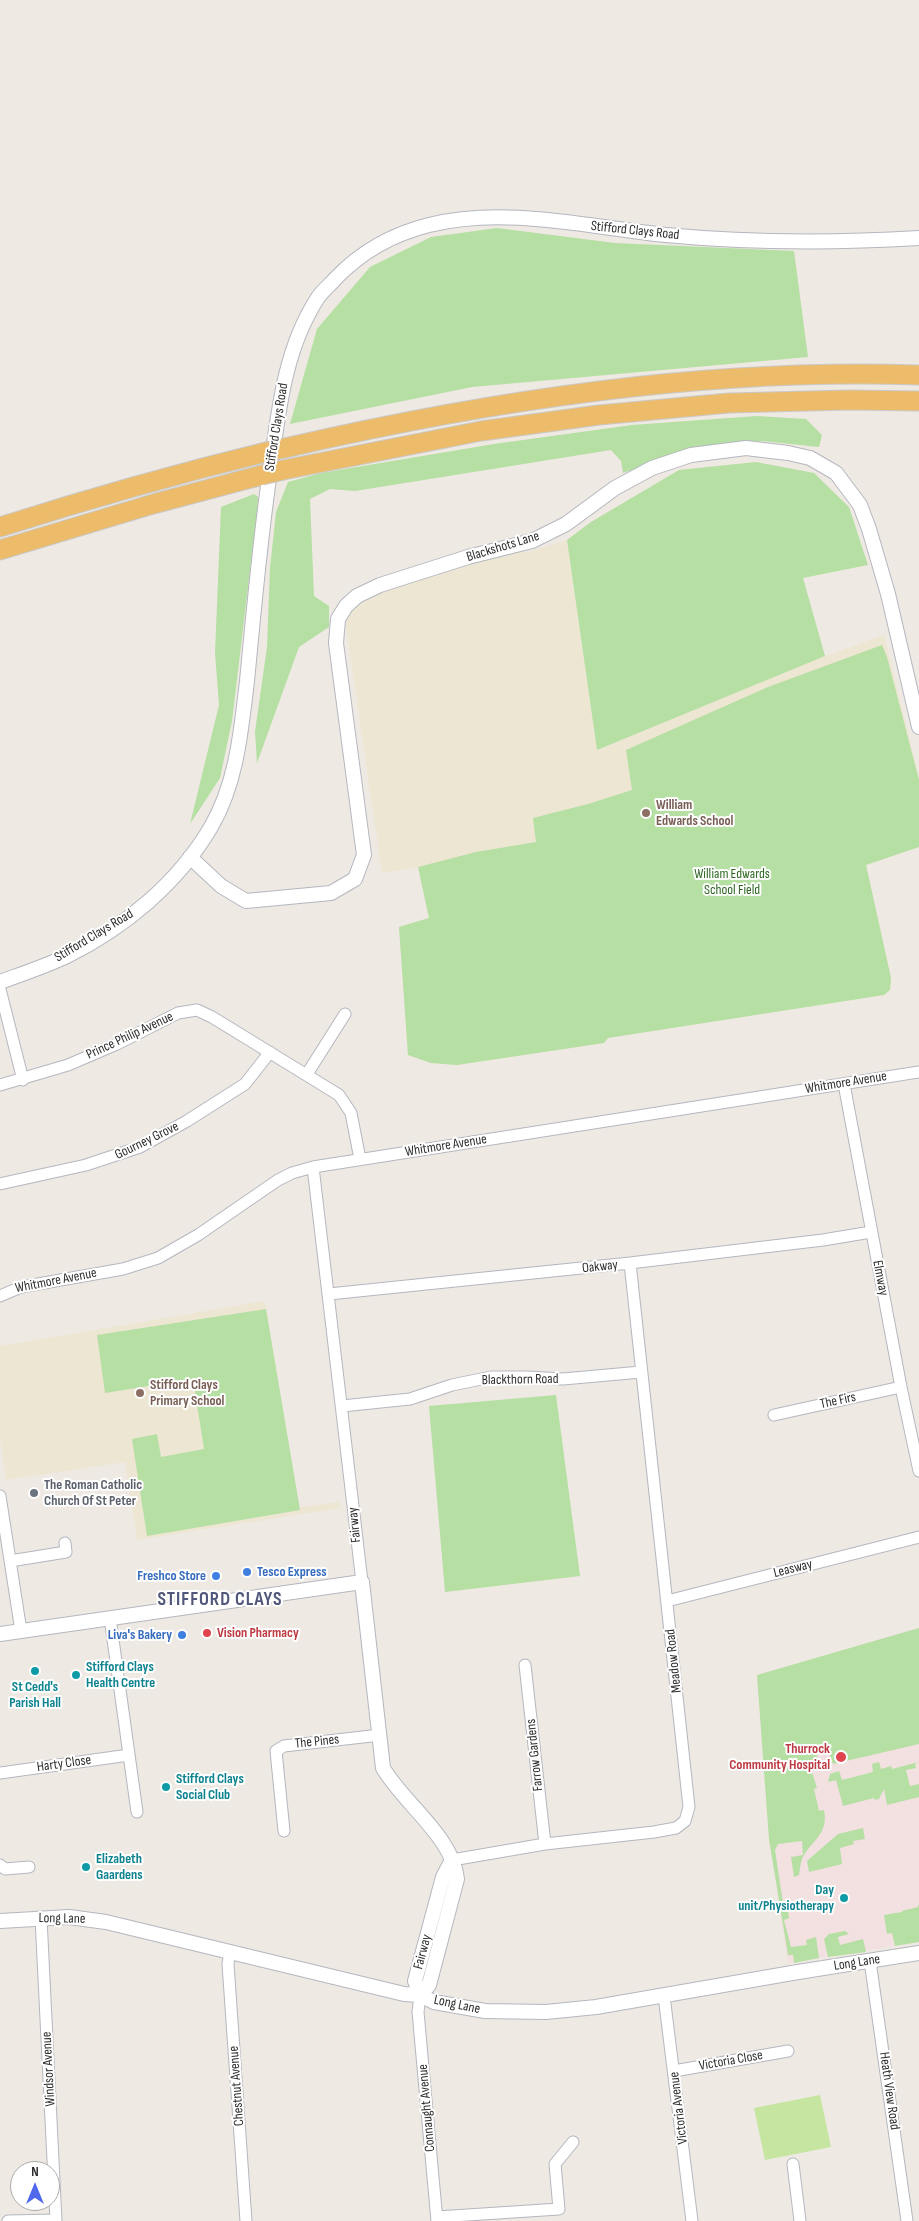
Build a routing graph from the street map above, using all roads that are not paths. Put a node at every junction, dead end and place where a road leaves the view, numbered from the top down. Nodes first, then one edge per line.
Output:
1 (919, 238) edge
2 (919, 375) edge
3 (919, 402) edge
4 (0, 527) edge
5 (0, 550) edge
6 (919, 728) edge
7 (190, 857) junction
8 (0, 982) edge
9 (0, 989) edge
10 (345, 1014) dead end
11 (270, 1052) junction
12 (919, 1072) edge
13 (307, 1074) junction
14 (23, 1080) junction
15 (844, 1084) junction
16 (0, 1085) edge
17 (360, 1159) junction
18 (314, 1167) junction
19 (0, 1184) edge
20 (871, 1232) junction
21 (630, 1264) junction
22 (329, 1294) junction
23 (0, 1296) edge
24 (641, 1372) junction
25 (901, 1387) junction
26 (342, 1406) junction
27 (774, 1415) dead end
28 (919, 1471) edge
29 (0, 1500) edge
30 (919, 1538) edge
31 (65, 1544) dead end
32 (10, 1561) junction
33 (362, 1582) junction
34 (667, 1601) junction
35 (110, 1618) junction
36 (21, 1631) junction
37 (0, 1634) edge
38 (525, 1665) dead end
39 (380, 1735) junction
40 (129, 1755) junction
41 (0, 1773) edge
42 (137, 1812) dead end
43 (284, 1831) dead end
44 (545, 1844) junction
45 (452, 1860) junction
46 (0, 1865) edge
47 (30, 1868) dead end
48 (41, 1918) junction
49 (0, 1921) edge
50 (230, 1951) junction
51 (919, 1953) edge
52 (870, 1961) junction
53 (420, 1995) junction
54 (664, 1996) junction
55 (788, 2051) dead end
56 (674, 2071) junction
57 (573, 2142) dead end
58 (793, 2164) dead end
59 (560, 2215) edge
60 (437, 2219) edge
61 (8, 2221) edge
62 (56, 2221) edge
63 (246, 2221) edge
64 (692, 2221) edge
65 (800, 2221) edge
66 (907, 2221) edge

1 - 7 street, Stifford Clays Road
2 - 4 highway, bridge
3 - 5 highway, bridge
6 - 7 street, Blackshots Lane
7 - 8 street, Stifford Clays Road
9 - 14 street
10 - 13 street
11 - 13 street, Prince Philip Avenue
11 - 14 street, Prince Philip Avenue
11 - 19 street, Gourney Grove
12 - 15 street, Whitmore Avenue
13 - 17 street, Prince Philip Avenue
14 - 16 street, Prince Philip Avenue
15 - 17 street, Whitmore Avenue
15 - 20 street, Elmway
17 - 18 street, Whitmore Avenue
18 - 22 street, Fairway
18 - 23 street, Whitmore Avenue
20 - 21 street, Oakway
20 - 25 street, Elmway
21 - 22 street, Oakway
21 - 24 street, Meadow Road
22 - 26 street, Fairway
24 - 26 street, Blackthorn Road
24 - 34 street, Meadow Road
25 - 27 street, The Firs
25 - 28 street, Elmway
26 - 33 street, Fairway
29 - 32 street
30 - 34 street, Leasway
31 - 32 street
32 - 36 street
33 - 35 street
33 - 39 street, Fairway
34 - 44 street, Meadow Road
35 - 36 street
35 - 40 street
36 - 37 street
38 - 44 street, Farrow Gardens
39 - 43 street, The Pines
39 - 45 street, Fairway
40 - 41 street, Harty Close
40 - 42 street
44 - 45 street, Meadow Road
45 - 53 street, Fairway
46 - 47 street
48 - 49 street, Long Lane
48 - 50 street, Long Lane
48 - 62 street, Windsor Avenue
50 - 53 street, Long Lane
50 - 63 street, Chestnut Avenue
51 - 52 street, Long Lane
52 - 54 street, Long Lane
52 - 66 street, Heath View Road
53 - 54 street, Long Lane
53 - 60 street, Connaught Avenue
54 - 56 street, Victoria Avenue
55 - 56 street, Victoria Close
56 - 64 street, Victoria Avenue
57 - 59 street
58 - 65 street
59 - 60 street
61 - 62 street

